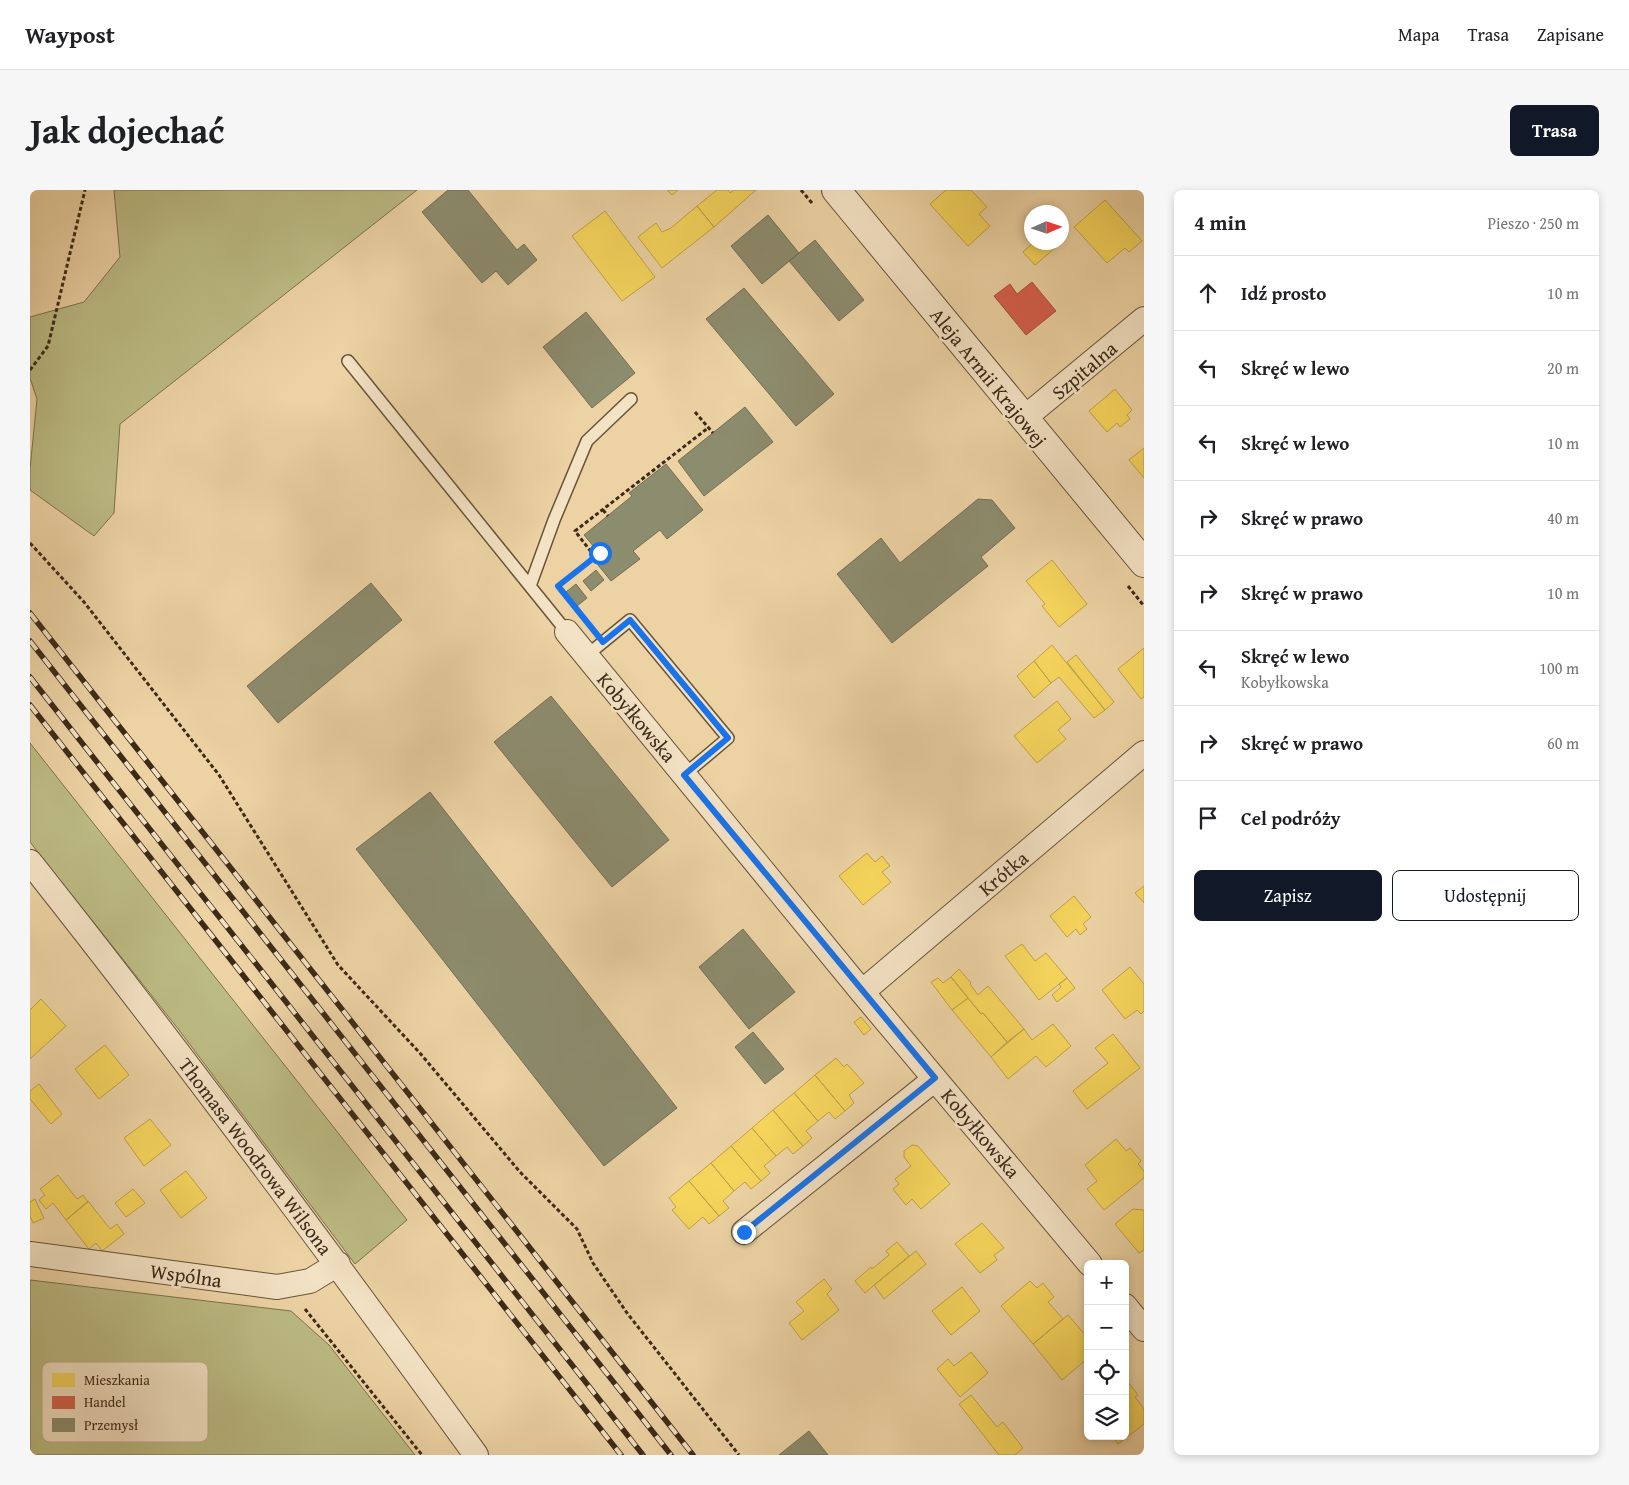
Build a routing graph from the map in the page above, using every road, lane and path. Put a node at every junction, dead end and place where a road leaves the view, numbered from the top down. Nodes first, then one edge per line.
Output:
1 (85, 190) edge
2 (836, 190) edge
3 (1144, 319) edge
4 (348, 361) dead end
5 (30, 370) edge
6 (630, 399) dead end
7 (695, 412) dead end
8 (1024, 419) junction
9 (708, 428) junction
10 (713, 433) dead end
11 (603, 510) junction
12 (608, 516) dead end
13 (30, 543) edge
14 (600, 553) dead end
15 (595, 557) junction
16 (1144, 563) edge
17 (530, 586) junction
18 (567, 632) joint
19 (595, 649) junction
20 (1144, 753) edge
21 (684, 775) junction
22 (30, 862) edge
23 (862, 992) junction
24 (935, 1078) junction
25 (744, 1232) dead end
26 (30, 1254) edge
27 (1087, 1260) edge
28 (338, 1264) junction
29 (306, 1309) dead end
30 (1129, 1311) edge
31 (1144, 1329) edge
32 (422, 1455) edge
33 (476, 1455) edge
34 (739, 1455) edge

1 - 5 path
2 - 8 street, Aleja Armii Krajowej
3 - 8 street, Szpitalna
4 - 17 lane
6 - 17 lane
7 - 9 path
8 - 16 street, Aleja Armii Krajowej
9 - 10 path
9 - 11 path
11 - 12 path
11 - 15 path
13 - 34 path
14 - 15 path
15 - 19 path
17 - 18 lane
18 - 19 street, Kobyłkowska
19 - 21 street, Kobyłkowska
19 - 21 lane
20 - 23 street, Krótka
21 - 23 street, Kobyłkowska
22 - 28 street, Thomasa Woodrowa Wilsona
23 - 24 street, Kobyłkowska
24 - 25 street
24 - 27 street, Kobyłkowska
26 - 28 street, Wspólna
28 - 33 street, Thomasa Woodrowa Wilsona
29 - 32 path
30 - 31 street

